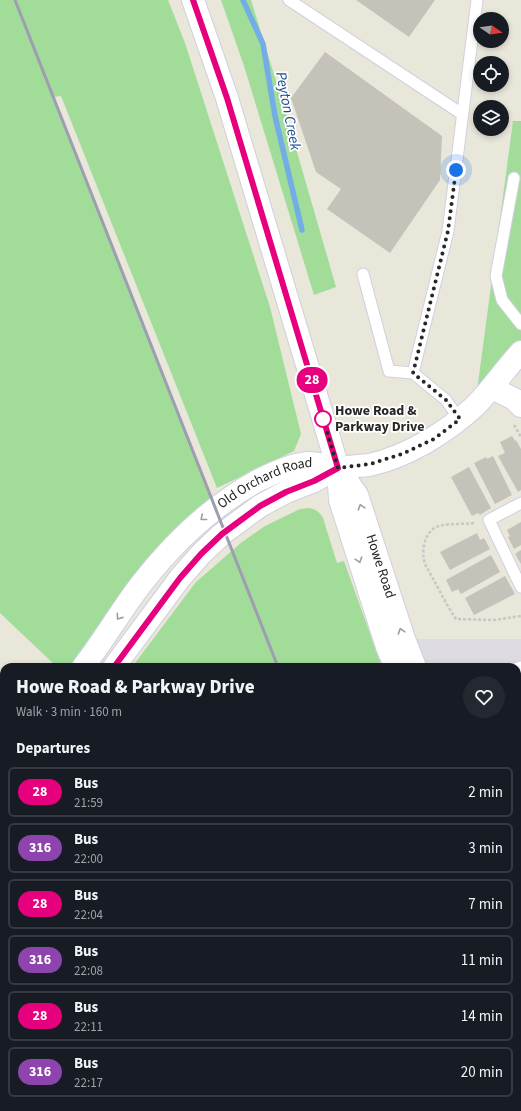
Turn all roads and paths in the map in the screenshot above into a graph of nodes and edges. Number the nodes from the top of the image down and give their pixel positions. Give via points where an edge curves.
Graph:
1 (193, 0) edge
2 (289, 0) edge
3 (477, 0) edge
4 (462, 114) junction
5 (514, 178) dead end
6 (363, 274) dead end
7 (521, 324) edge
8 (521, 352) edge
9 (413, 373) junction
10 (492, 388) junction
11 (521, 406) edge
12 (460, 419) junction
13 (338, 468) junction
14 (521, 503) edge
15 (489, 520) junction
16 (521, 587) edge
17 (521, 616) edge
18 (86, 663) edge
19 (117, 663) edge
20 (394, 663) edge
21 (414, 663) edge

1 - 13 street, Howe Road via 229,105
2 - 4 lane
3 - 4 lane
4 - 9 lane via 448,231
5 - 7 lane via 496,276 502,300
6 - 9 lane via 389,371
8 - 10 street
9 - 12 lane via 446,400
10 - 11 street via 514,399
10 - 12 street
12 - 13 street via 434,439 402,454 370,464
13 -> 18 street, Old Orchard Road via 310,463 296,465 271,474 241,490 214,509 193,526 142,583
13 - 19 street, Old Orchard Road via 260,506 222,534 180,578
13 -> 20 street, Howe Road via 340,500
21 -> 13 street, Howe Road via 357,495
14 - 15 lane
15 - 16 lane
15 - 17 path via 468,524 444,524 433,529 426,539 424,561 456,619 495,620

